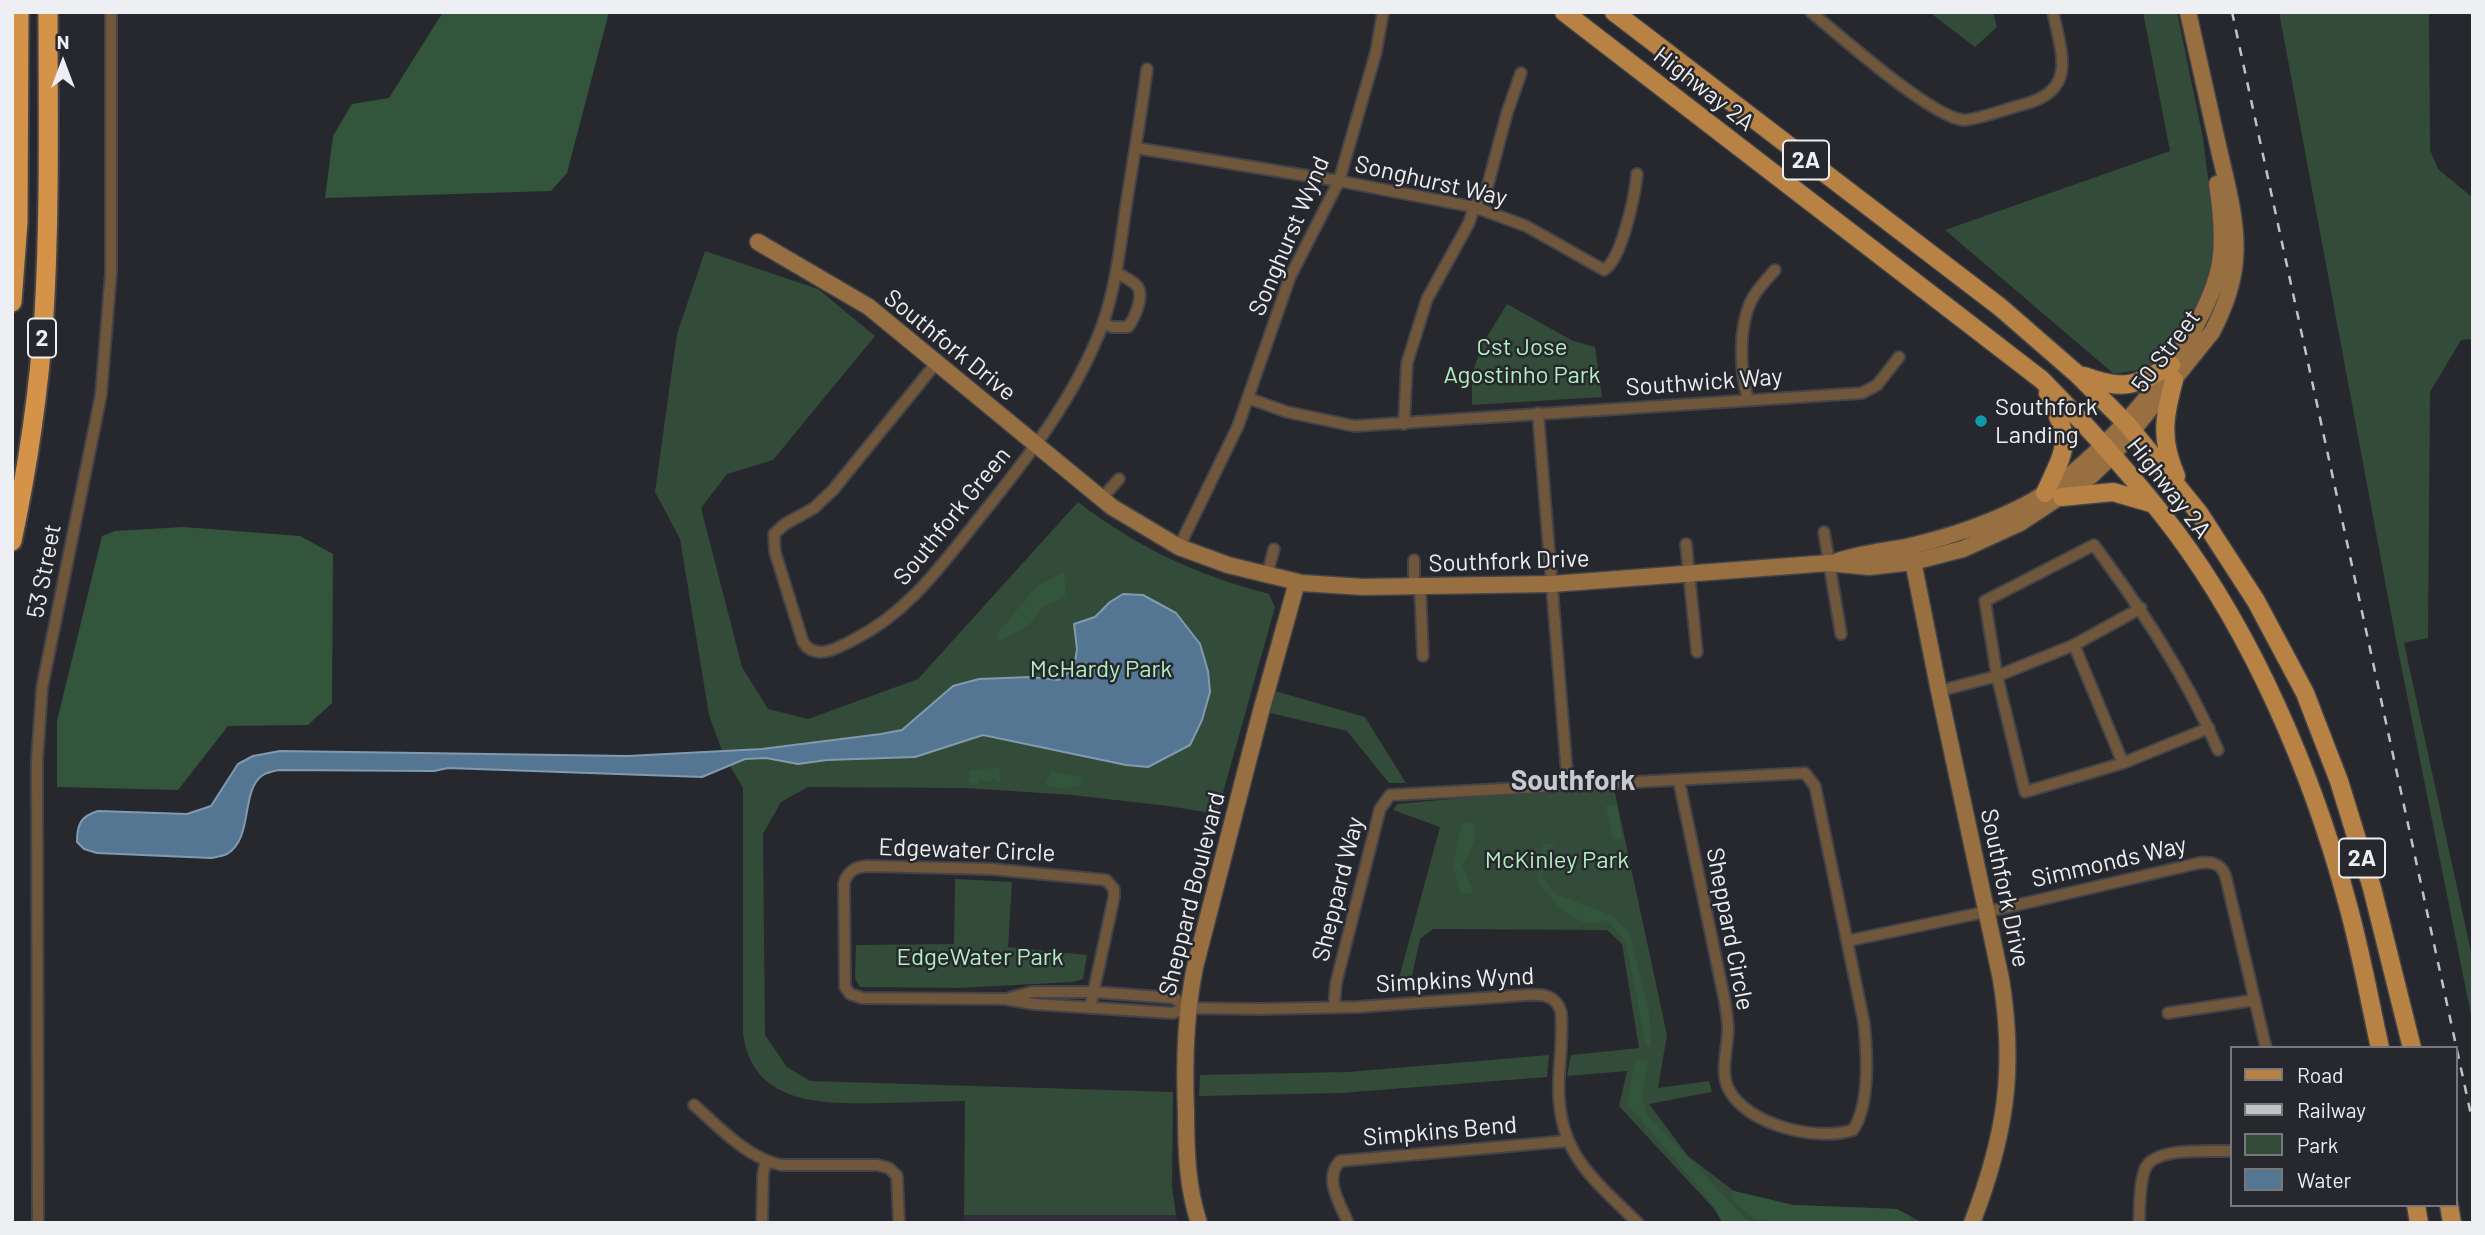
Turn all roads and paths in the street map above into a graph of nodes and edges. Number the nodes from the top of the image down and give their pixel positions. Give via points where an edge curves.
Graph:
1 (19, 12) edge
2 (48, 12) edge
3 (111, 12) edge
4 (1383, 12) edge
5 (1564, 12) edge
6 (1614, 12) edge
7 (1811, 12) edge
8 (2053, 12) edge
9 (2188, 12) edge
10 (1147, 69) dead end
11 (1521, 73) dead end
12 (1136, 148) junction
13 (1637, 174) dead end
14 (1339, 181) junction
15 (1474, 207) junction
16 (758, 242) dead end
17 (1775, 270) dead end
18 (1117, 273) junction
19 (12, 302) edge
20 (1103, 323) junction
21 (1899, 357) dead end
22 (937, 362) junction
23 (2172, 372) junction
24 (2077, 374) junction
25 (2042, 380) junction
26 (1248, 398) junction
27 (1748, 400) junction
28 (1538, 413) junction
29 (1404, 424) junction
30 (2129, 428) junction
31 (1037, 446) junction
32 (2109, 449) junction
33 (1119, 479) dead end
34 (2053, 495) junction
35 (2185, 495) junction
36 (1102, 498) junction
37 (2153, 503) junction
38 (1824, 532) dead end
39 (12, 541) edge
40 (1686, 544) dead end
41 (1179, 547) junction
42 (1274, 549) dead end
43 (1912, 554) junction
44 (1414, 560) dead end
45 (1829, 563) junction
46 (1267, 575) junction
47 (1689, 575) junction
48 (1297, 582) junction
49 (1552, 584) junction
50 (1417, 586) junction
51 (2141, 608) junction
52 (1841, 634) dead end
53 (2074, 645) junction
54 (1697, 652) dead end
55 (1423, 656) dead end
56 (1997, 676) junction
57 (1939, 691) junction
58 (2209, 728) junction
59 (2218, 750) dead end
60 (2123, 763) junction
61 (1679, 781) junction
62 (1568, 786) junction
63 (1987, 912) junction
64 (1847, 941) junction
65 (1094, 992) junction
66 (1005, 999) junction
67 (2255, 1000) junction
68 (1334, 1007) junction
69 (1090, 1008) junction
70 (1187, 1008) junction
71 (2168, 1013) dead end
72 (2266, 1046) edge
73 (2380, 1046) edge
74 (2412, 1046) edge
75 (694, 1105) dead end
76 (1567, 1141) junction
77 (2230, 1151) edge
78 (766, 1161) junction
79 (38, 1223) edge
80 (762, 1223) edge
81 (899, 1223) edge
82 (1199, 1223) edge
83 (1348, 1223) edge
84 (1638, 1223) edge
85 (1972, 1223) edge
86 (2139, 1223) edge

1 - 19 highway, 2 via 18,222
2 - 39 highway, 2 via 44,317 29,452
3 - 79 street, 53 Street via 111,272 101,395 42,688 37,761
4 - 14 street, Songhurst Wynd
5 - 25 main road, Highway 2A / 2A
6 - 24 main road, Highway 2A / 2A via 2000,307
7 - 8 street via 1892,78 1938,110 1964,120 2036,101 2053,89 2063,71
9 - 23 street, 50 Street via 2231,204 2235,260 2230,292 2213,332
10 - 12 street
11 - 15 street via 1487,188
12 - 14 street, Songhurst Way
12 - 18 street
13 - 15 street, Songhurst Way via 1625,228 1611,266 1604,270 1525,226
14 - 15 street, Songhurst Way
14 - 26 street, Songhurst Wynd via 1290,277
15 - 29 street via 1427,299 1407,363
16 - 22 street, Southfork Drive via 869,307
17 - 27 street via 1752,299 1745,322
18 - 20 street
18 - 20 street via 1138,287 1138,306 1128,327
20 - 31 street
21 - 27 street, Southwick Way via 1877,385 1862,393
22 - 31 street, Southfork Drive
22 - 31 street, Southfork Green via 833,490 774,534 775,552 807,648 816,652 835,648 871,631 903,607
23 - 24 main road via 2129,385 2106,384
23 - 30 street, 50 Street
23 - 35 main road via 2164,438
24 - 30 main road, Highway 2A / 2A
25 - 32 main road, Highway 2A / 2A
25 - 34 main road via 2065,435
26 - 29 street, Southwick Way via 1323,421 1354,426
26 - 41 street, Songhurst Wynd
27 - 28 street, Southwick Way
28 - 29 street, Southwick Way
28 - 49 street
30 - 32 street, 50 Street
30 - 35 main road, Highway 2A / 2A
31 - 36 street, Southfork Drive
32 - 34 street, Southfork Drive
32 - 37 main road, Highway 2A / 2A
33 - 36 street
34 - 37 main road via 2113,492
34 - 43 street, Southfork Drive
35 - 74 main road, Highway 2A / 2A via 2256,601 2305,693 2339,780 2372,888
36 - 41 street, Southfork Drive
37 - 73 main road, Highway 2A / 2A via 2230,617 2277,708 2346,898
38 - 45 street
40 - 47 street
41 - 46 street, Southfork Drive
42 - 46 street
43 - 45 street, Southfork Drive via 1869,567
43 - 57 street, Southfork Drive
44 - 50 street, Southfork Drive
45 - 47 street, Southfork Drive
45 - 52 street
46 - 48 street, Southfork Drive
47 - 49 street, Southfork Drive
47 - 54 street
48 - 50 street, Southfork Drive
48 - 70 street, Sheppard Boulevard
49 - 50 street, Southfork Drive
49 - 62 street
50 - 55 street
51 - 53 street
51 - 56 street via 2095,545 1986,601
51 - 58 street
53 - 56 street
53 - 60 street
56 - 57 street
56 - 60 street via 2025,792
57 - 63 street, Southfork Drive
58 - 59 street
58 - 60 street
61 - 62 street, Sheppard Circle
61 - 64 street, Sheppard Circle via 1805,773 1815,786
61 - 64 street, Sheppard Circle via 1725,1002 1728,1087 1741,1103 1788,1129 1846,1133 1853,1130 1861,1114 1866,1039
62 - 68 street, Sheppard Way via 1401,793 1386,798 1346,943
63 - 64 street
63 - 67 street, Simmonds Way via 2214,863 2226,878
63 - 85 street, Southfork Drive via 2005,1002 2008,1081 1994,1161
65 - 66 street via 1032,992
65 - 66 street, Edgewater Circle via 1114,897 1106,880 991,869 867,866 850,872 844,883 846,991 862,998
65 - 69 street, Edgewater Circle
65 - 70 street via 1174,998
66 - 69 street
67 - 71 street
67 - 72 street, Simmonds Way
68 - 70 street, Simpkins Wynd
68 - 76 street, Simpkins Wynd via 1549,996 1561,1012 1559,1092
69 - 70 street via 1173,1013
70 - 82 street, Sheppard Boulevard via 1186,1148
75 - 78 street
76 - 83 street, Simpkins Bend via 1340,1161 1332,1183
76 - 84 street, Simpkins Wynd via 1585,1171
77 - 86 street via 2155,1157 2143,1175
78 - 80 street
78 - 81 street via 889,1168 897,1176

